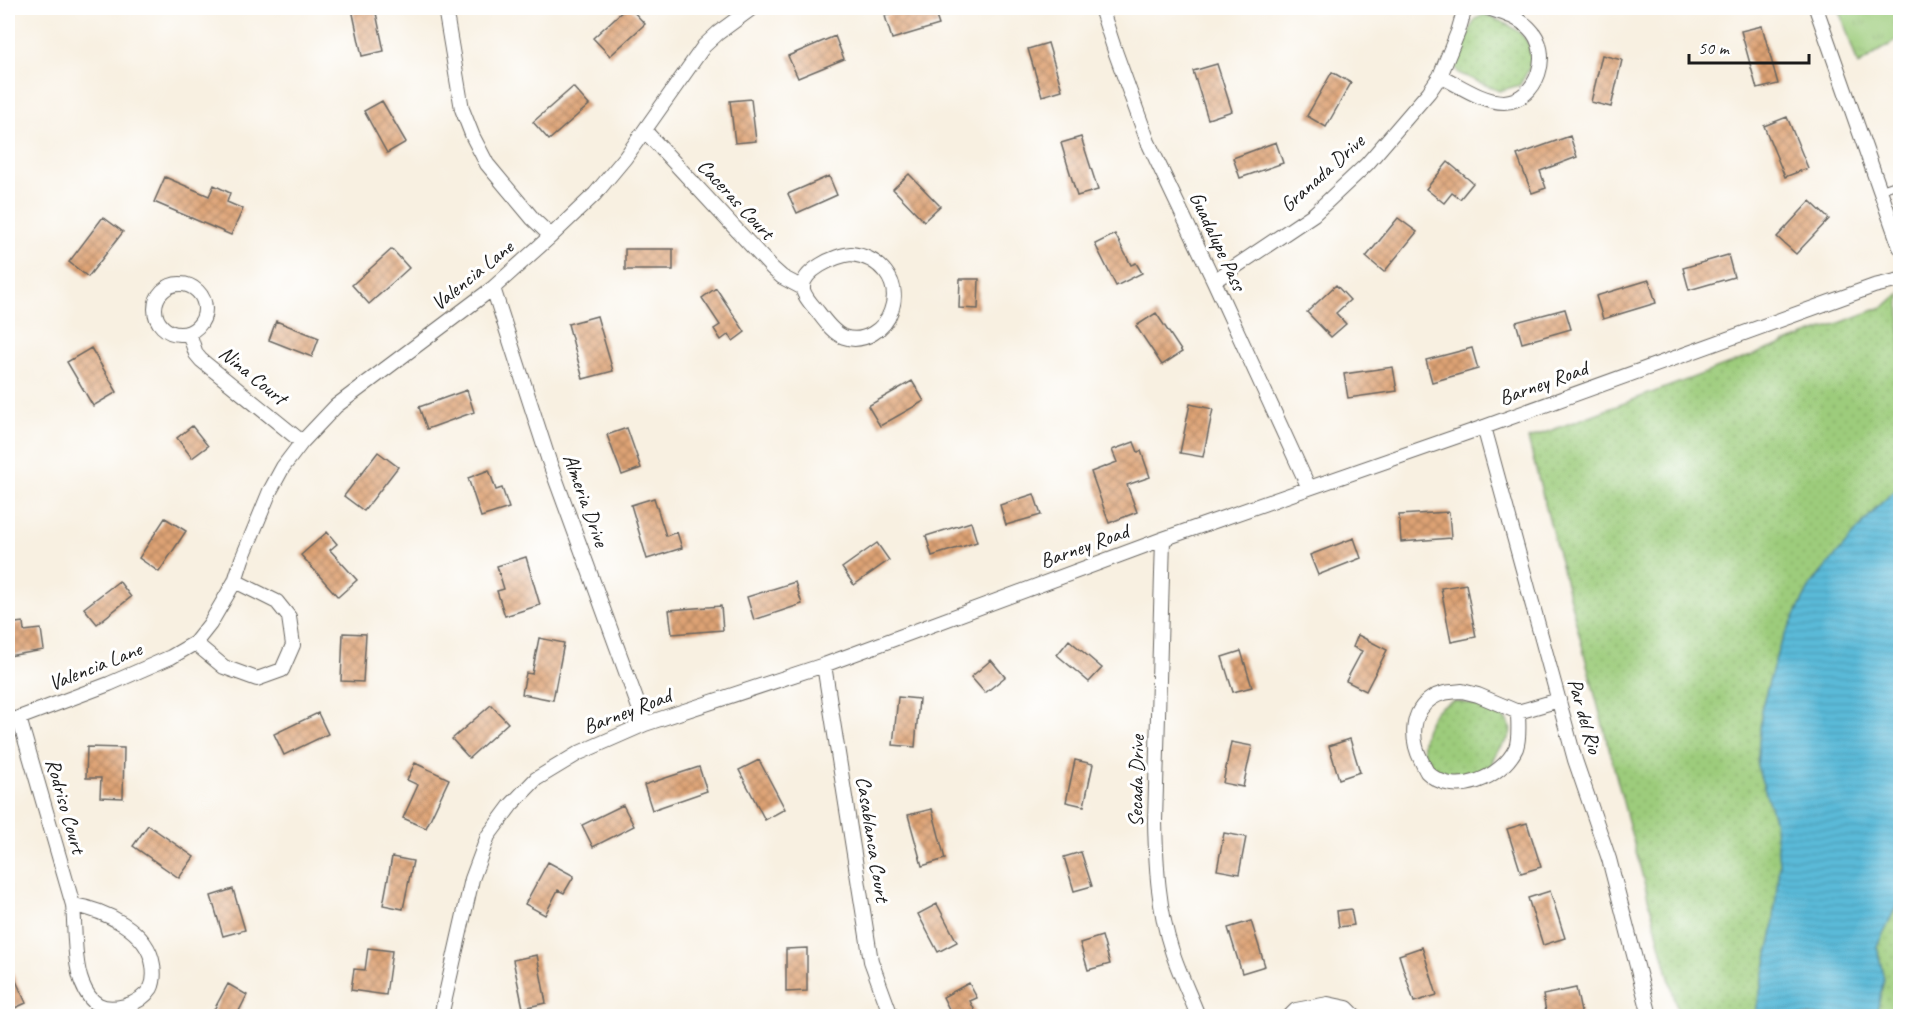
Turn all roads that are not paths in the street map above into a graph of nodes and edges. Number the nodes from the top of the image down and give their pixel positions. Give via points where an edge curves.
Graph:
1 (445, 8) edge
2 (752, 8) edge
3 (1101, 8) edge
4 (1464, 8) edge
5 (1488, 8) edge
6 (1816, 8) edge
7 (1440, 76) junction
8 (1900, 128) edge
9 (645, 131) junction
10 (1900, 135) edge
11 (1900, 183) edge
12 (1880, 190) junction
13 (551, 236) junction
14 (1900, 247) edge
15 (1900, 280) edge
16 (1214, 281) junction
17 (493, 288) junction
18 (803, 288) junction
19 (189, 333) dead end
20 (1484, 427) junction
21 (302, 442) junction
22 (1309, 488) junction
23 (1163, 539) junction
24 (235, 581) junction
25 (195, 643) junction
26 (824, 665) junction
27 (1559, 700) junction
28 (1518, 712) junction
29 (13, 720) edge
30 (645, 724) junction
31 (73, 905) junction
32 (441, 1017) edge
33 (891, 1017) edge
34 (1198, 1017) edge
35 (1290, 1017) edge
36 (1355, 1017) edge
37 (1650, 1017) edge

1 - 13 street via 462,109 473,137 487,165
2 - 9 street, Valencia Lane via 704,46
3 - 16 street, Guadalupe Pass via 1148,142
4 - 7 street, Granada Drive
5 - 7 street via 1510,15 1530,28 1542,58 1537,78 1523,95 1505,102 1486,99
6 - 12 street
7 - 16 street, Granada Drive via 1367,164 1314,214
8 - 10 lane
9 - 13 street, Valencia Lane via 595,194
9 - 18 street, Caceras Court via 772,268
11 - 12 lane
12 - 14 street
13 - 17 street, Valencia Lane
15 - 20 street, Barney Road via 1874,286
16 - 22 street, Guadalupe Pass
17 - 21 street, Valencia Lane via 336,406
17 - 30 street, Almeria Drive via 549,461
18 - 18 street, Caceras Court via 828,325 845,337 861,339 878,330 893,306 893,286 884,269 860,255 832,258 807,277
19 - 21 street, Nina Court via 201,360
20 - 22 street, Barney Road
20 - 27 street, Par del Rio
21 - 24 street, Valencia Lane via 270,491
22 - 23 street, Barney Road
23 - 26 street, Barney Road
23 - 34 street, Secada Drive via 1156,864 1160,904 1172,951
24 - 25 street, Valencia Lane
24 - 25 street via 277,602 289,617 292,645 282,670 257,680 224,667
25 - 29 street, Valencia Lane via 171,657
26 - 30 street, Barney Road
26 - 33 street, Casablanca Court via 871,961
27 - 28 street
27 - 37 street, Par del Rio via 1609,859
28 - 28 street via 1462,691 1433,697 1414,725 1413,737 1426,771 1440,781 1457,784 1477,782 1497,772 1516,747
29 - 31 street, Rodriso Court
30 - 32 street, Barney Road via 579,753 536,779 511,804 488,836 472,879
31 - 31 street, Rodriso Court via 78,969 91,999 110,1009 141,999 152,986 154,970 147,946 136,933 105,914
35 - 36 street via 1296,1010 1328,1004 1347,1008

